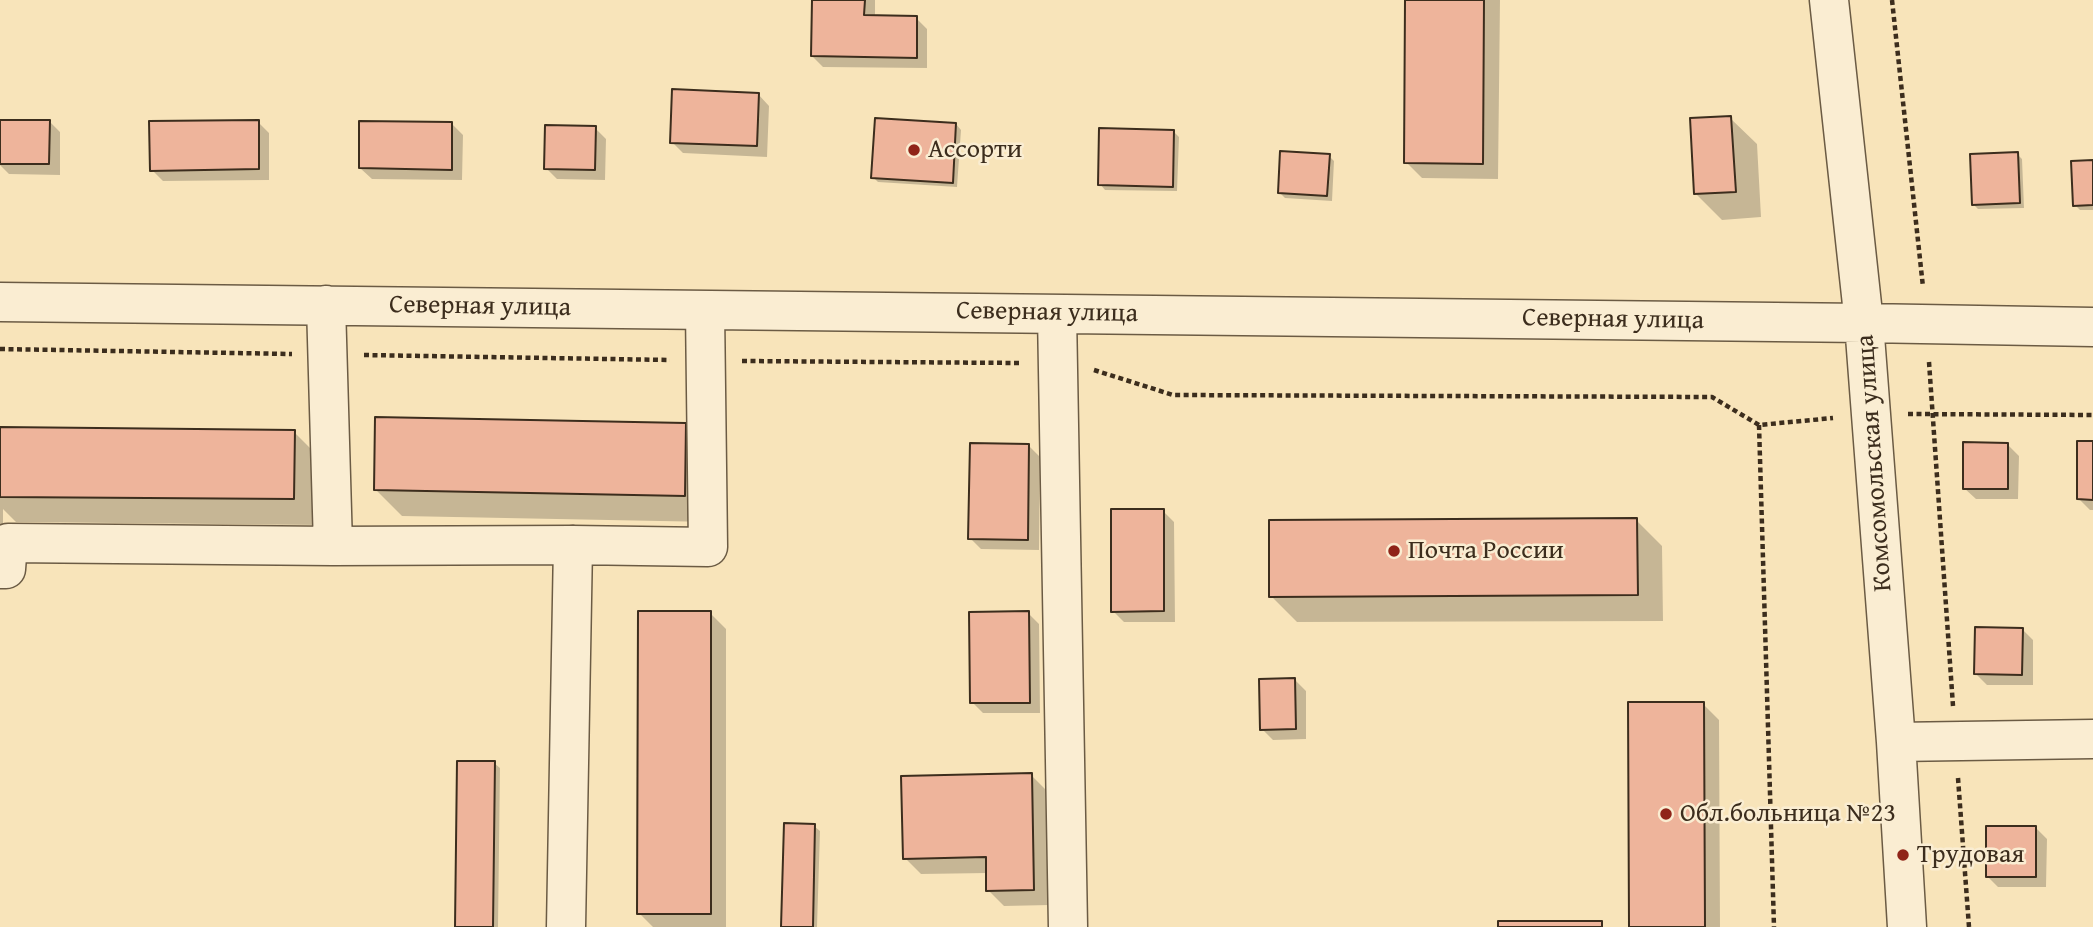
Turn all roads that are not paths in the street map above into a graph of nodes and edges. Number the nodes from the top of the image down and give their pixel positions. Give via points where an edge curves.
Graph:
1 (1829, 0) edge
2 (0, 302) edge
3 (326, 305) junction
4 (705, 310) junction
5 (1057, 314) junction
6 (1864, 323) junction
7 (2093, 327) edge
8 (573, 544) junction
9 (333, 545) junction
10 (0, 569) edge
11 (2093, 739) edge
12 (1896, 742) junction
13 (566, 927) edge
14 (1068, 927) edge
15 (1907, 927) edge

1 - 6 street, Комсомольская улица
2 - 3 street, Северная улица
3 - 4 street, Северная улица
3 - 9 street
4 - 5 street, Северная улица
4 - 8 street via 708,547
5 - 6 street, Северная улица
5 - 14 street
6 - 7 street, Северная улица
6 - 12 street, Комсомольская улица
8 - 9 street
8 - 13 street
9 - 10 street via 8,543 6,569
11 - 12 street
12 - 15 street, Комсомольская улица

